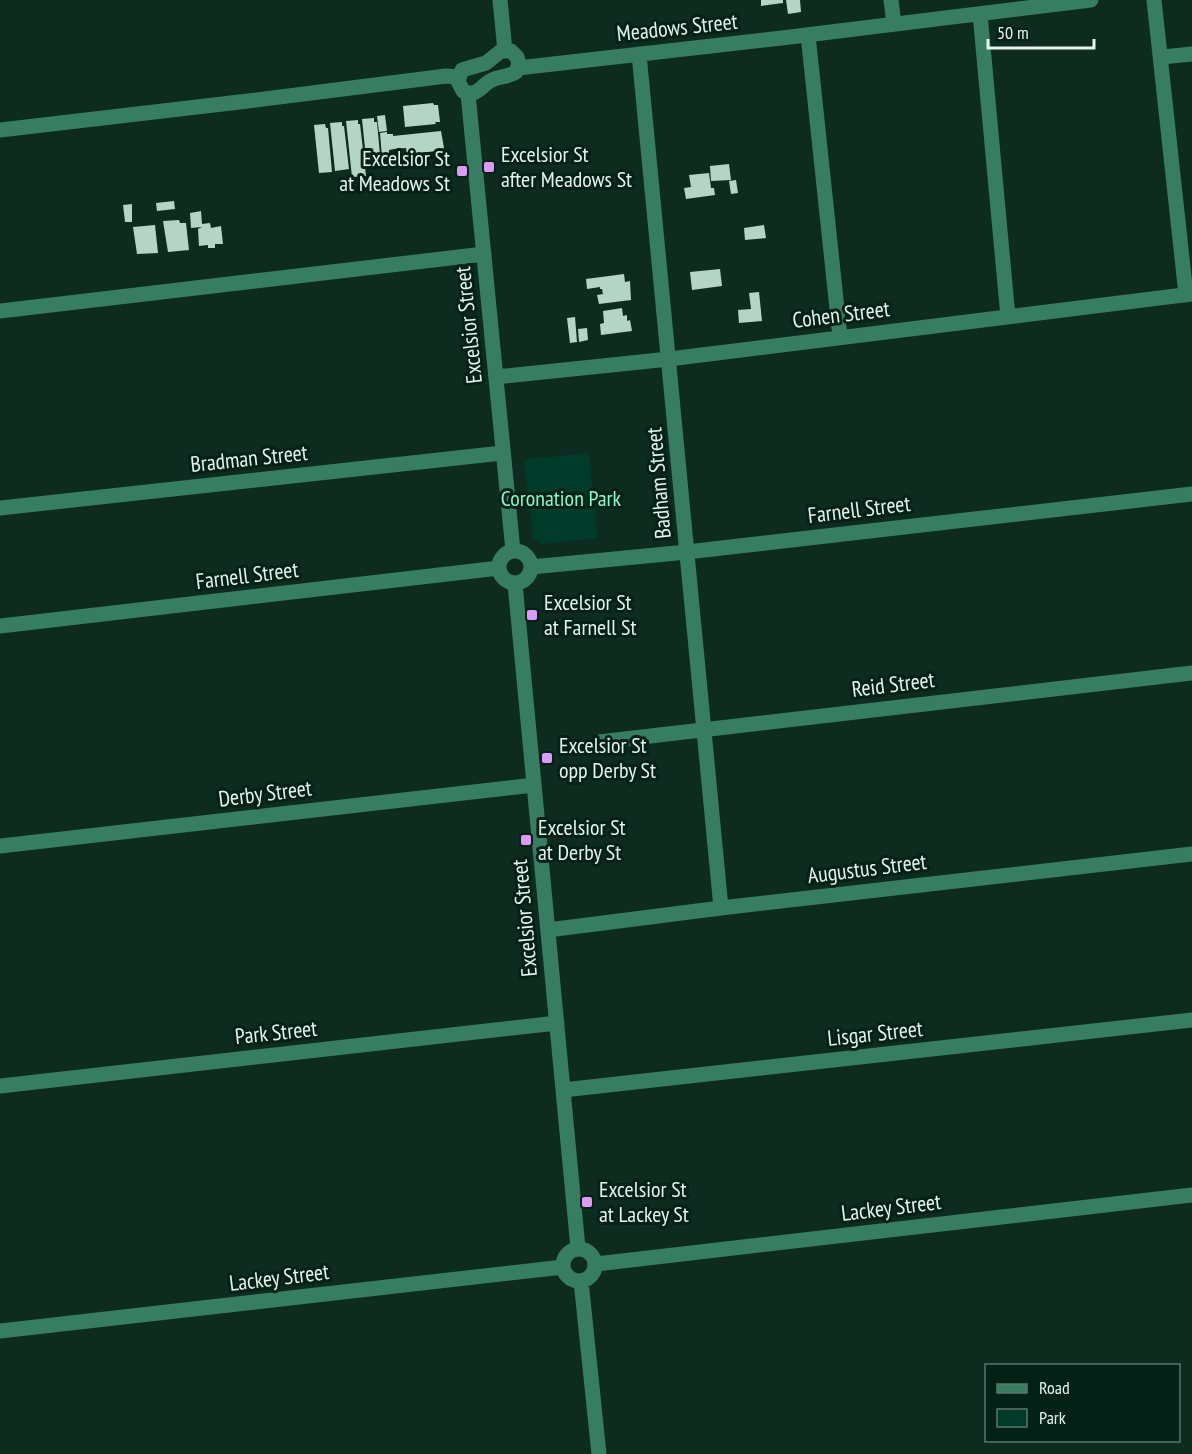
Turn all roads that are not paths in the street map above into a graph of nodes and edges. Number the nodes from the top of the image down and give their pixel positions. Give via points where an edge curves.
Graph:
1 (500, 0) edge
2 (891, 0) edge
3 (1091, 0) edge
4 (1154, 0) edge
5 (980, 14) junction
6 (894, 24) junction
7 (807, 35) junction
8 (505, 51) junction
9 (639, 54) junction
10 (1192, 54) edge
11 (1162, 57) junction
12 (518, 68) junction
13 (458, 77) junction
14 (468, 94) junction
15 (0, 130) edge
16 (484, 254) junction
17 (1189, 295) edge
18 (0, 311) edge
19 (1008, 317) junction
20 (840, 337) junction
21 (669, 359) junction
22 (496, 376) junction
23 (502, 453) junction
24 (1192, 494) edge
25 (0, 508) edge
26 (513, 551) junction
27 (687, 552) junction
28 (531, 567) junction
29 (498, 568) junction
30 (515, 584) junction
31 (0, 626) edge
32 (1192, 672) edge
33 (704, 729) junction
34 (599, 742) dead end
35 (534, 785) junction
36 (0, 846) edge
37 (1192, 854) edge
38 (721, 908) junction
39 (548, 930) junction
40 (1192, 1020) edge
41 (557, 1023) junction
42 (0, 1086) edge
43 (563, 1090) junction
44 (1192, 1196) edge
45 (578, 1248) junction
46 (596, 1264) junction
47 (563, 1267) junction
48 (581, 1281) junction
49 (0, 1331) edge
50 (599, 1454) edge

1 - 8 street
2 - 6 street
3 - 5 street, Meadows Street
4 - 11 street
5 - 6 street, Meadows Street
5 - 19 street
6 - 7 street, Meadows Street
7 - 9 street, Meadows Street
7 - 20 street
8 - 12 street via 517,57
8 - 13 street via 486,63 465,68
9 - 12 street, Meadows Street
9 - 21 street, Badham Street
10 - 11 street
11 - 17 street
12 - 14 street, Meadows Street via 513,74 494,79
13 - 14 street via 460,88
13 - 15 street via 446,75
14 - 16 street, Excelsior Street
16 - 18 street
16 - 22 street, Excelsior Street
17 - 19 street, Cohen Street
19 - 20 street, Cohen Street
20 - 21 street, Cohen Street
21 - 22 street, Cohen Street
21 - 27 street, Badham Street
22 - 23 street, Excelsior Street
23 - 25 street, Bradman Street
23 - 26 street, Excelsior Street
24 - 27 street, Farnell Street
26 - 28 street via 527,557
26 - 29 street via 501,559
27 - 28 street, Farnell Street
27 - 33 street, Badham Street
28 - 30 street via 529,577
29 - 30 street via 502,578
29 - 31 street, Farnell Street
30 - 35 street, Excelsior Street
32 - 33 street, Reid Street
33 - 34 street, Reid Street
33 - 38 street, Badham Street
35 - 36 street, Derby Street
35 - 39 street, Excelsior Street
37 - 38 street, Augustus Street
38 - 39 street, Augustus Street
39 - 41 street, Excelsior Street
40 - 43 street, Lisgar Street
41 - 42 street, Park Street
41 - 43 street, Excelsior Street
43 - 45 street, Excelsior Street
44 - 46 street, Lackey Street
45 - 46 street via 592,1254
45 - 47 street via 565,1257
46 - 48 street via 594,1273
47 - 48 street via 567,1276
47 - 49 street, Lackey Street
48 - 50 street

